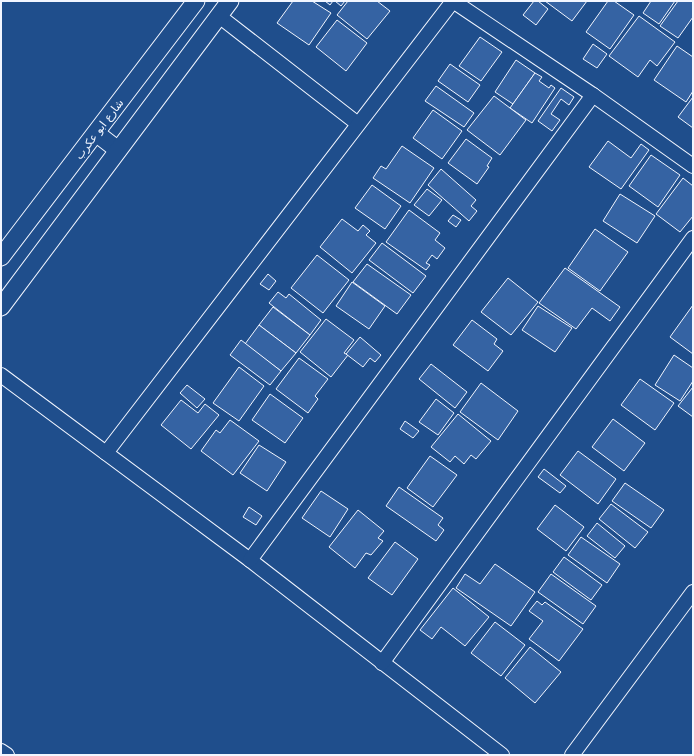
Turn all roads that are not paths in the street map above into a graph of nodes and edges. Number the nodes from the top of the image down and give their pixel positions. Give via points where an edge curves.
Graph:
1 (196, 1) edge
2 (230, 1) edge
3 (219, 16) junction
4 (593, 95) junction
5 (358, 124) junction
6 (96, 133) junction
7 (118, 150) junction
8 (693, 166) edge
9 (693, 238) edge
10 (1, 257) edge
11 (1, 307) edge
12 (1, 375) edge
13 (106, 453) junction
14 (250, 560) junction
15 (693, 592) edge
16 (382, 663) junction
17 (1, 751) edge
18 (6, 755) edge
19 (502, 755) edge
20 (572, 755) edge

1 - 6 street, شارع ابو عكرب
2 - 3 street
3 - 5 street
3 - 7 street
4 - 5 street via 453,1
4 - 8 street
4 - 14 street
5 - 13 street
6 - 7 street
6 - 10 street, شارع ابو عكرب
7 - 11 street
9 - 16 street
12 - 13 street
13 - 14 street
14 - 16 street
15 - 20 street
16 - 19 street
17 - 18 street

